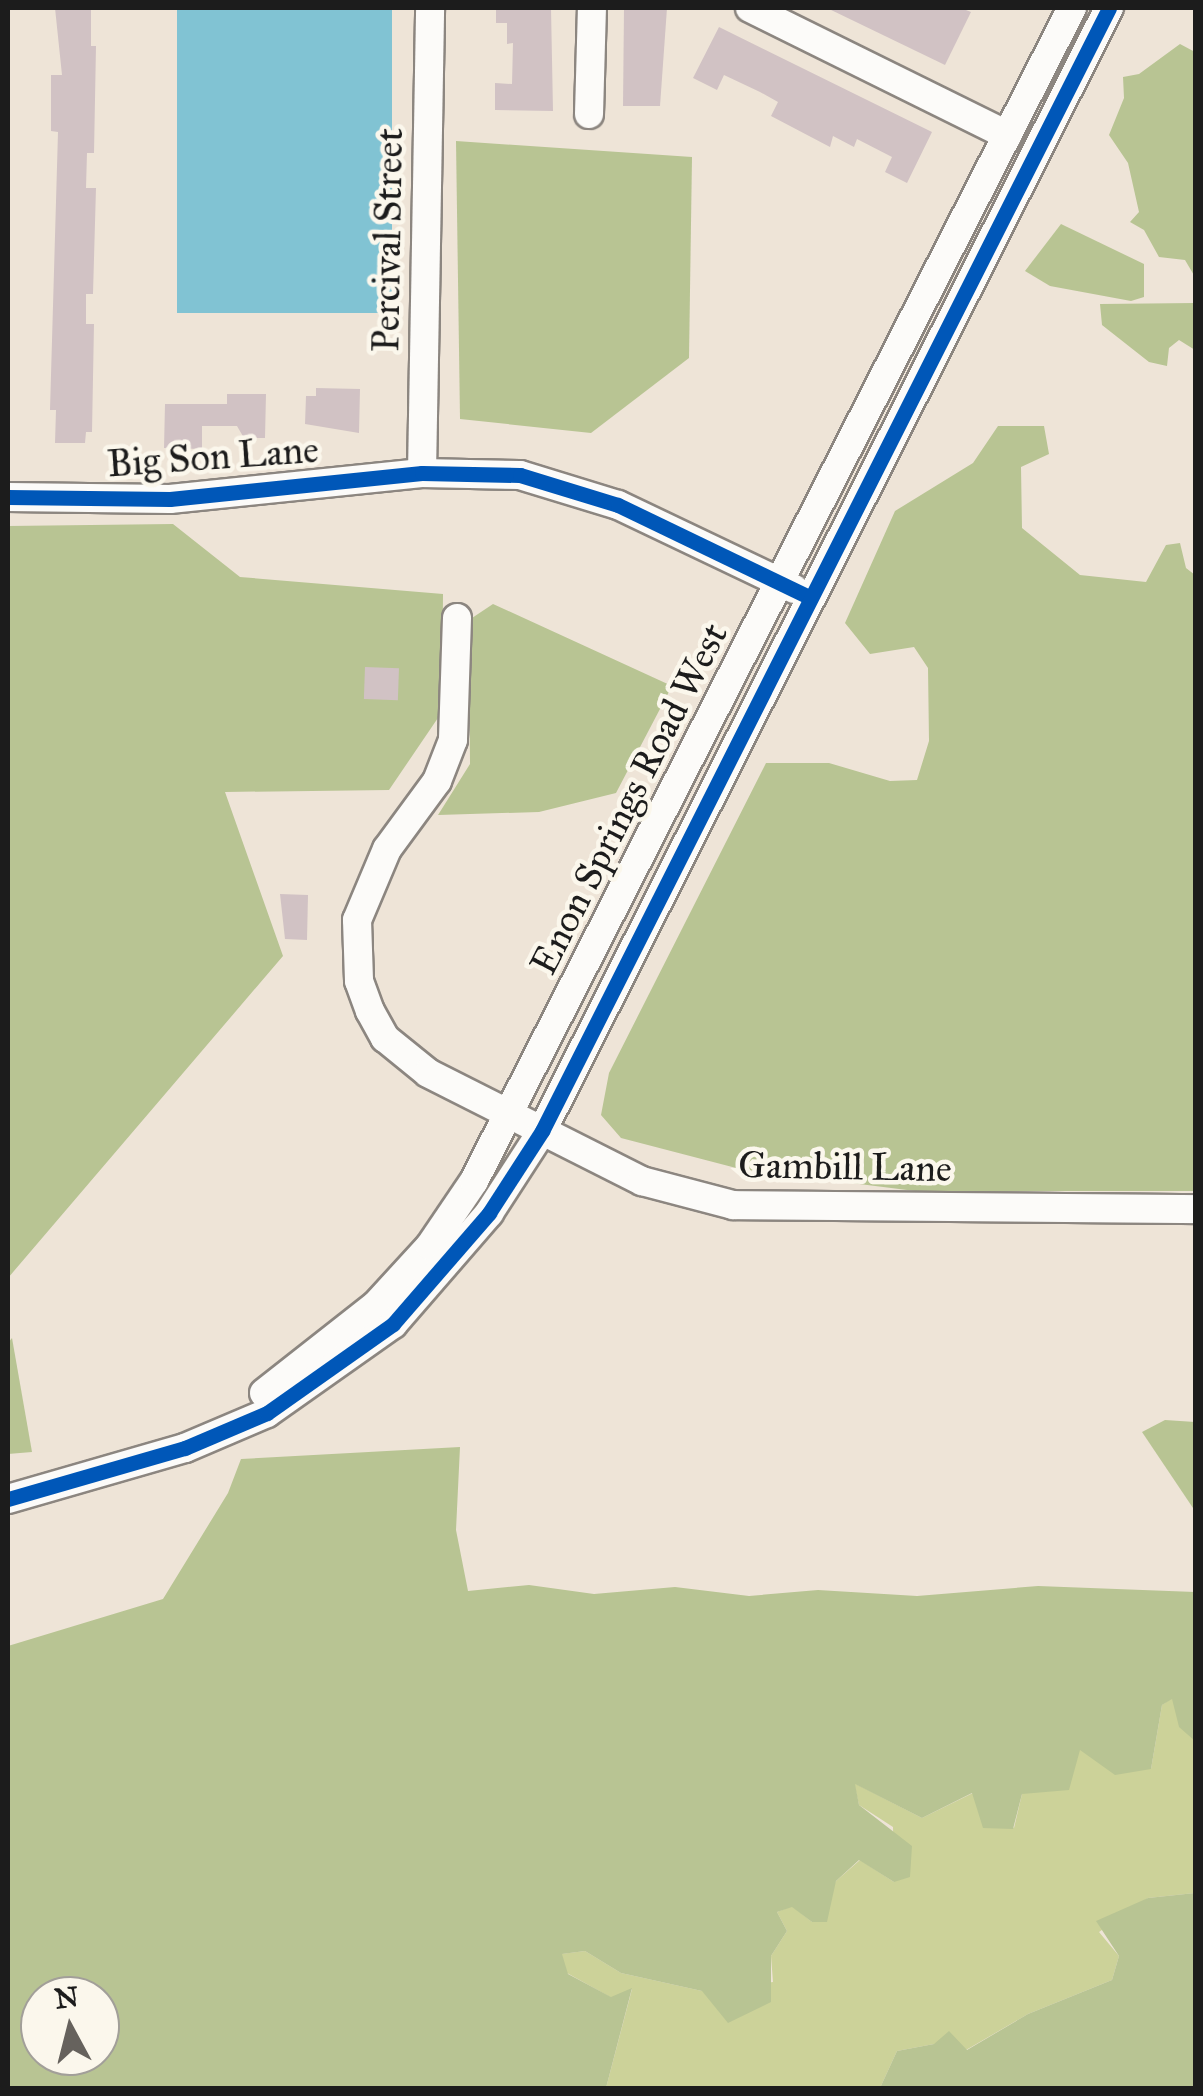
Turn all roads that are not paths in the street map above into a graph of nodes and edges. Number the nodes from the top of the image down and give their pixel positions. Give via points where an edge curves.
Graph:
1 (430, 8) edge
2 (592, 8) edge
3 (750, 8) edge
4 (1072, 8) edge
5 (1109, 8) edge
6 (589, 114) dead end
7 (1007, 135) junction
8 (422, 473) junction
9 (8, 497) edge
10 (780, 582) junction
11 (809, 596) junction
12 (457, 618) dead end
13 (511, 1114) junction
14 (542, 1131) junction
15 (1196, 1209) edge
16 (88, 1473) junction
17 (8, 1499) edge

1 - 8 street, Percival Street
2 - 6 street
3 - 7 street
4 - 7 street, Enon Springs Road West
5 - 11 street
7 - 10 street, Enon Springs Road West
8 - 9 street, Big Son Lane via 170,499
8 - 10 street, Big Son Lane via 520,475 566,484
10 - 11 street, Big Son Lane
10 - 13 street, Enon Springs Road West
11 - 14 street
12 - 13 street, Gambill Lane via 453,740 437,781 413,807 367,889 358,920 359,981 386,1038 428,1073
13 - 14 street, Gambill Lane
13 - 16 street, Enon Springs Road West via 436,1237 353,1328 240,1408
14 - 15 street, Gambill Lane via 642,1181 733,1205
14 - 16 street via 453,1260 393,1324 338,1367 232,1430
16 - 17 street

